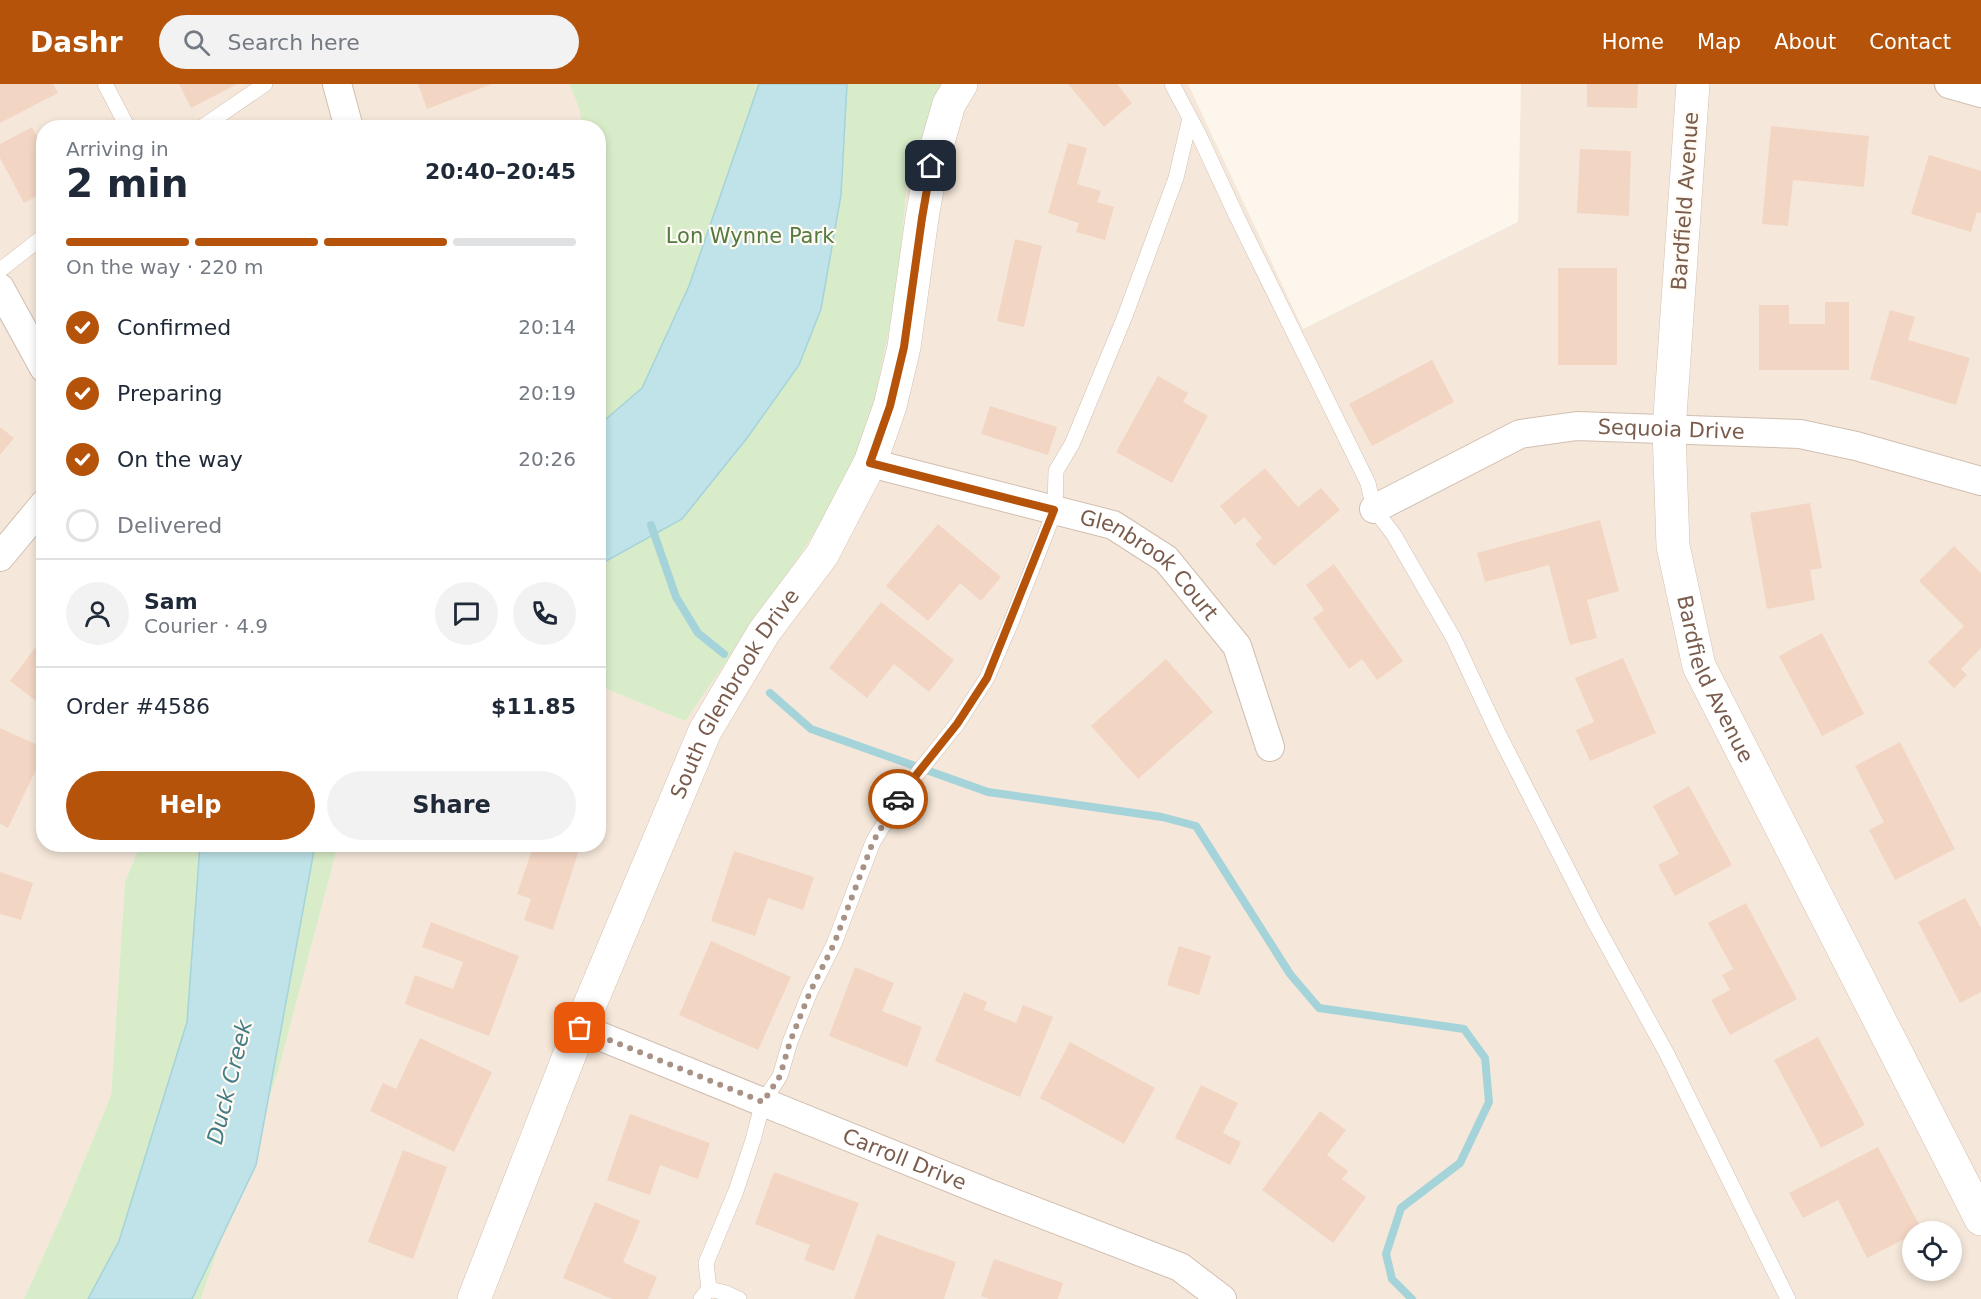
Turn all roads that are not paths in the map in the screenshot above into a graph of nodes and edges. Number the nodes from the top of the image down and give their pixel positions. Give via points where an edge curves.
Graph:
1 (105, 84) edge
2 (265, 84) edge
3 (337, 84) edge
4 (961, 84) edge
5 (1172, 84) edge
6 (1693, 84) edge
7 (1949, 84) edge
8 (1981, 93) edge
9 (1190, 118) junction
10 (124, 120) edge
11 (213, 120) edge
12 (347, 120) edge
13 (36, 242) edge
14 (0, 270) edge
15 (0, 288) edge
16 (36, 353) edge
17 (1669, 430) junction
18 (870, 463) junction
19 (1981, 481) edge
20 (1374, 509) junction
21 (1054, 510) junction
22 (36, 514) edge
23 (0, 557) edge
24 (1269, 747) dead end
25 (580, 1028) junction
26 (763, 1102) junction
27 (1981, 1219) edge
28 (705, 1294) edge
29 (474, 1299) edge
30 (739, 1299) edge
31 (1222, 1299) edge
32 (1788, 1299) edge

1 - 10 lane
2 - 11 lane
3 - 12 street
4 - 18 street, South Glenbrook Drive via 950,104 931,166 904,347 890,406
5 - 9 lane
6 - 17 street, Bardfield Avenue
7 - 8 street
9 - 20 lane via 1368,483
9 - 21 lane via 1176,178 1125,316 1072,444 1056,471
13 - 14 lane
15 - 16 street
17 - 19 street, Sequoia Drive via 1800,434
17 - 20 street, Sequoia Drive via 1577,426 1520,434
17 - 27 street, Bardfield Avenue via 1673,546 1699,666
18 - 21 street, Glenbrook Court
18 - 25 street, South Glenbrook Drive via 822,555 764,632 705,731
20 - 32 lane via 1394,535 1454,639 1498,733 1667,1054
21 - 24 street, Glenbrook Court via 1113,525 1166,559 1237,646
21 - 26 lane via 987,678 957,724 910,782 873,842 834,944 790,1042 780,1076
22 - 23 street
25 - 26 street, Carroll Drive
25 - 29 street, South Glenbrook Drive
26 - 28 lane via 736,1191 706,1263
26 - 31 street, Carroll Drive via 1180,1267
28 - 30 lane via 726,1293

